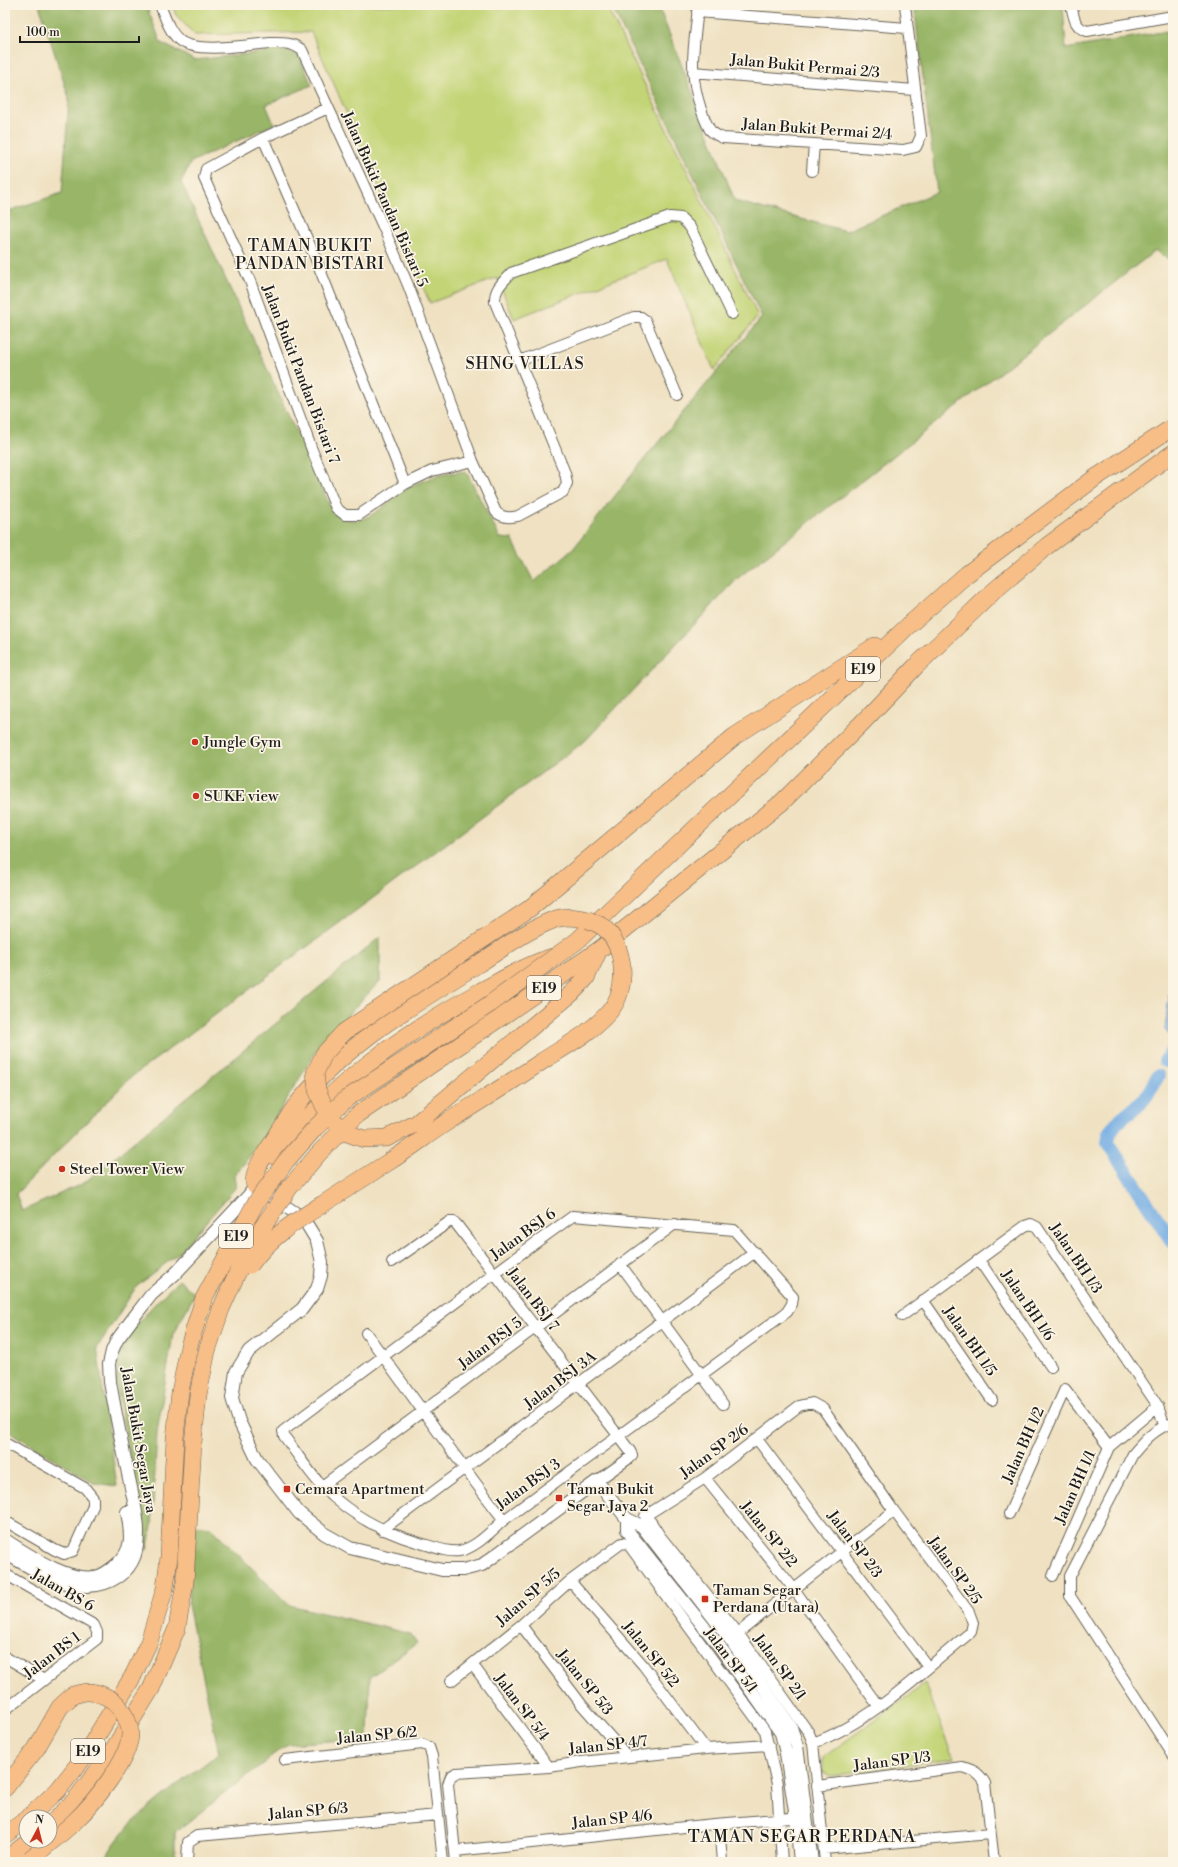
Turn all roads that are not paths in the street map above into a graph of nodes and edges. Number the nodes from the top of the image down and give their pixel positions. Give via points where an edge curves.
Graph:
1 (160, 5) edge
2 (905, 5) edge
3 (1070, 5) edge
4 (698, 9) edge
5 (1173, 16) edge
6 (907, 28) junction
7 (693, 72) junction
8 (914, 90) junction
9 (328, 108) junction
10 (263, 138) junction
11 (814, 144) junction
12 (812, 171) dead end
13 (732, 314) dead end
14 (519, 361) junction
15 (677, 395) dead end
16 (1173, 427) edge
17 (1173, 453) edge
18 (473, 461) junction
19 (405, 484) junction
20 (909, 625) junction
21 (599, 950) junction
22 (561, 954) junction
23 (258, 1172) junction
24 (675, 1224) junction
25 (755, 1252) junction
26 (979, 1260) junction
27 (392, 1262) dead end
28 (620, 1264) junction
29 (495, 1273) junction
30 (923, 1300) junction
31 (792, 1304) joint
32 (221, 1309) junction
33 (902, 1316) dead end
34 (662, 1322) junction
35 (536, 1327) junction
36 (366, 1333) dead end
37 (384, 1357) junction
38 (1051, 1367) dead end
39 (702, 1375) junction
40 (579, 1384) junction
41 (992, 1400) dead end
42 (723, 1404) dead end
43 (799, 1406) joint
44 (1158, 1406) junction
45 (424, 1410) junction
46 (1169, 1424) edge
47 (283, 1431) joint
48 (618, 1436) junction
49 (757, 1439) junction
50 (5, 1442) edge
51 (1109, 1447) junction
52 (465, 1470) junction
53 (705, 1478) junction
54 (597, 1481) junction
55 (322, 1486) junction
56 (894, 1511) junction
57 (1009, 1514) dead end
58 (645, 1516) joint
59 (626, 1519) junction
60 (504, 1520) junction
61 (5, 1521) edge
62 (382, 1530) junction
63 (5, 1540) edge
64 (628, 1544) joint
65 (842, 1551) junction
66 (5, 1553) edge
67 (5, 1574) edge
68 (1053, 1576) dead end
69 (570, 1581) junction
70 (794, 1589) junction
71 (521, 1625) junction
72 (734, 1636) junction
73 (97, 1639) joint
74 (720, 1647) junction
75 (5, 1657) edge
76 (472, 1664) junction
77 (928, 1667) junction
78 (44, 1680) junction
79 (452, 1681) dead end
80 (879, 1706) junction
81 (5, 1710) edge
82 (813, 1743) junction
83 (769, 1745) junction
84 (706, 1749) junction
85 (1173, 1756) edge
86 (628, 1758) junction
87 (285, 1760) dead end
88 (549, 1767) junction
89 (816, 1786) junction
90 (5, 1788) edge
91 (38, 1809) edge
92 (438, 1815) junction
93 (58, 1817) edge
94 (802, 1817) junction
95 (776, 1819) junction
96 (718, 1824) junction
97 (18, 1826) edge
98 (990, 1834) junction
99 (5, 1835) edge
100 (19, 1849) edge
101 (824, 1849) junction
102 (455, 1851) junction
103 (5, 1860) edge
104 (28, 1860) edge
105 (186, 1862) edge
106 (443, 1862) edge
107 (456, 1862) edge
108 (722, 1862) edge
109 (782, 1862) edge
110 (800, 1862) edge
111 (812, 1862) edge
112 (825, 1862) edge
113 (994, 1862) edge

1 - 9 street, Jalan Bukit Pandan Bistari 5 via 172,31 179,40 191,47 279,43 298,47 304,54
2 - 6 street
3 - 5 street via 1075,24 1079,29 1087,31
4 - 6 street
4 - 7 street
6 - 8 street
7 - 8 street, Jalan Bukit Permai 2/3
7 - 11 street, Jalan Bukit Permai 2/4 via 700,104 711,130 716,135 723,138
8 - 11 street, Jalan Bukit Permai 2/4 via 921,136 916,147 903,150
9 - 10 street, Jalan Bukit Pandan Bistari 7
9 - 18 street, Jalan Bukit Pandan Bistari 5 via 408,285
10 - 19 street via 316,256
10 - 19 street, Jalan Bukit Pandan Bistari 7 via 206,169 204,178 250,281 336,508 345,515 359,515
11 - 12 street
13 - 14 street via 690,227 681,218 670,217 511,273 498,287 495,302
14 - 15 street via 634,317 641,317 645,320
14 - 18 street, Jalan Bukit Pandan Bistari 5 via 565,473 566,486 563,492 518,516 500,515 496,512
16 - 20 highway, E19 via 1096,478 967,574
17 - 21 highway, E19 via 1047,546 995,590 781,802
18 - 19 street, Jalan Bukit Pandan Bistari 7 via 432,471
20 - 21 highway, bridge via 735,736 529,909 344,1032 324,1054 315,1074 317,1090 333,1120 344,1132 364,1139 387,1138 417,1123 572,993 586,978
20 - 22 highway, E19, bridge
21 - 32 highway, E19, bridge via 357,1115 289,1188 248,1249
22 - 23 highway, bridge via 533,963 401,1038 335,1090 280,1148 267,1166
22 - 91 highway, E19, bridge via 346,1099 315,1128 286,1161 255,1204 204,1298 189,1346 175,1438 165,1588 149,1642 133,1676 84,1757 58,1790
23 - 32 highway, bridge via 295,1107 330,1070 370,1035 431,994 554,919 572,917 589,920 610,935 620,954 623,970 619,996 610,1012 594,1026 512,1082 284,1228 261,1250
23 - 54 street via 303,1218 317,1241 322,1262 317,1289 302,1309 249,1351 236,1372 232,1398 239,1421 257,1459 299,1513 326,1534 350,1548 442,1570 463,1570 482,1565
23 - 63 street, Jalan Bukit Segar Jaya via 245,1191 181,1258 144,1291 116,1330 103,1356 103,1384 130,1531 130,1545 124,1558 110,1570 95,1577 77,1577
23 - 66 street, Jalan Bukit Segar Jaya via 249,1196 175,1274 151,1295 117,1340 112,1351 109,1364 110,1382 138,1530 134,1562 111,1582 96,1586 77,1586 58,1581
24 - 25 street, Jalan BSJ 6 via 734,1230
24 - 28 street, Jalan BSJ 5
24 - 29 street, Jalan BSJ 6 via 573,1216
25 - 31 street, Jalan BSJ 6 via 793,1297
25 - 34 street, Jalan BSJ 3A
26 - 30 street, Jalan BH 1/3
26 - 38 street, Jalan BH 1/6
26 - 44 street, Jalan BH 1/3 via 1024,1226 1031,1224 1038,1228
27 - 29 street, Jalan BSJ 7 via 449,1222 454,1222
28 - 34 street
28 - 35 street, Jalan BSJ 5
29 - 35 street, Jalan BSJ 7
29 - 37 street, Jalan BSJ 6
30 - 33 street, Jalan BH 1/3
30 - 41 street, Jalan BH 1/5
31 - 39 street, Jalan BSJ 3 via 787,1312
32 - 93 highway, E19, bridge via 207,1352 198,1394 185,1582 176,1628 151,1689 110,1755 75,1800
34 - 39 street
34 - 40 street, Jalan BSJ 3A
35 - 40 street, Jalan BSJ 7
35 - 45 street, Jalan BSJ 5
36 - 37 street
37 - 45 street
37 - 47 street, Jalan BSJ 6
39 - 42 street
39 - 48 street, Jalan BSJ 3
40 - 48 street, Jalan BSJ 7
40 - 52 street, Jalan BSJ 3A
43 - 49 street, Jalan SP 2/6
43 - 56 street, Jalan SP 2/5 via 812,1403 823,1409
44 - 46 street, Jalan BH 1/3
44 - 51 street, Jalan BH 1/1
45 - 52 street
45 - 55 street, Jalan BSJ 5
46 - 85 street via 1146,1438 1133,1454 1070,1576 1070,1596
47 - 55 street, Jalan BSJ 3 via 284,1436
48 - 54 street, Jalan BSJ 7 via 632,1455
48 - 60 street, Jalan BSJ 3
49 - 53 street, Jalan SP 2/6
49 - 65 street, Jalan SP 2/3
50 - 61 street via 85,1488 93,1498 93,1506 73,1551 64,1554
51 - 57 street, Jalan BH 1/2 via 1065,1389
51 - 68 street, Jalan BH 1/1
52 - 60 street
52 - 62 street, Jalan BSJ 3A
53 - 58 street, Jalan SP 2/6
53 - 70 street, Jalan SP 2/2
54 - 59 street
55 - 62 street, Jalan BSJ 3 via 359,1517
56 - 65 street
56 - 77 street, Jalan SP 2/5 via 969,1612 973,1623 971,1632
58 - 72 street, Jalan SP 2/1
59 - 72 street via 642,1526
59 - 74 street via 627,1530
60 - 62 street, Jalan BSJ 3 via 471,1547 458,1551
64 - 69 street, Jalan SP 5/5 via 622,1543
64 - 83 street, Jalan SP 5/1 via 765,1731
65 - 70 street
65 - 77 street, Jalan SP 2/3
67 - 73 street, Jalan BS 6 via 94,1626
69 - 71 street, Jalan SP 5/5
69 - 84 street, Jalan SP 5/2 via 643,1665
70 - 72 street
70 - 80 street, Jalan SP 2/2
71 - 76 street, Jalan SP 5/5
71 - 86 street, Jalan SP 5/3
72 - 74 street
72 - 82 street, Jalan SP 2/1 via 809,1732
72 - 94 street via 791,1727 798,1746
73 - 78 street, Jalan BS 1
74 - 94 street via 781,1733
75 - 78 street
76 - 79 street, Jalan SP 5/5
76 - 88 street, Jalan SP 5/4
77 - 80 street, Jalan SP 2/5
78 - 81 street, Jalan BS 1
80 - 82 street, Jalan SP 2/5 via 833,1736
82 - 89 street
83 - 84 street, Jalan SP 4/7
83 - 95 street, Jalan SP 5/1 via 777,1784
84 - 86 street, Jalan SP 4/7
86 - 88 street, Jalan SP 4/7
87 - 92 street, Jalan SP 6/2 via 422,1744 429,1747 432,1756
88 - 102 street, Jalan SP 4/7 via 456,1773 450,1776 448,1784
89 - 98 street, Jalan SP 1/3 via 962,1767 972,1769 985,1783
89 - 101 street
90 - 104 highway, bridge via 36,1749 60,1707 73,1695 89,1692 104,1696 118,1705 127,1719 130,1734 127,1750 116,1770 75,1822
92 - 105 street, Jalan SP 6/3 via 197,1836 188,1842
92 - 106 street, Jalan SP 6/2
94 - 95 street, Jalan SP 4/6
94 - 110 street
94 - 111 street
95 - 96 street, Jalan SP 4/6
95 - 109 street, Jalan SP 5/1
96 - 102 street, Jalan SP 4/6
96 - 108 street
97 - 99 highway
98 - 101 street
98 - 113 street
100 - 103 highway
101 - 112 street
102 - 107 street

